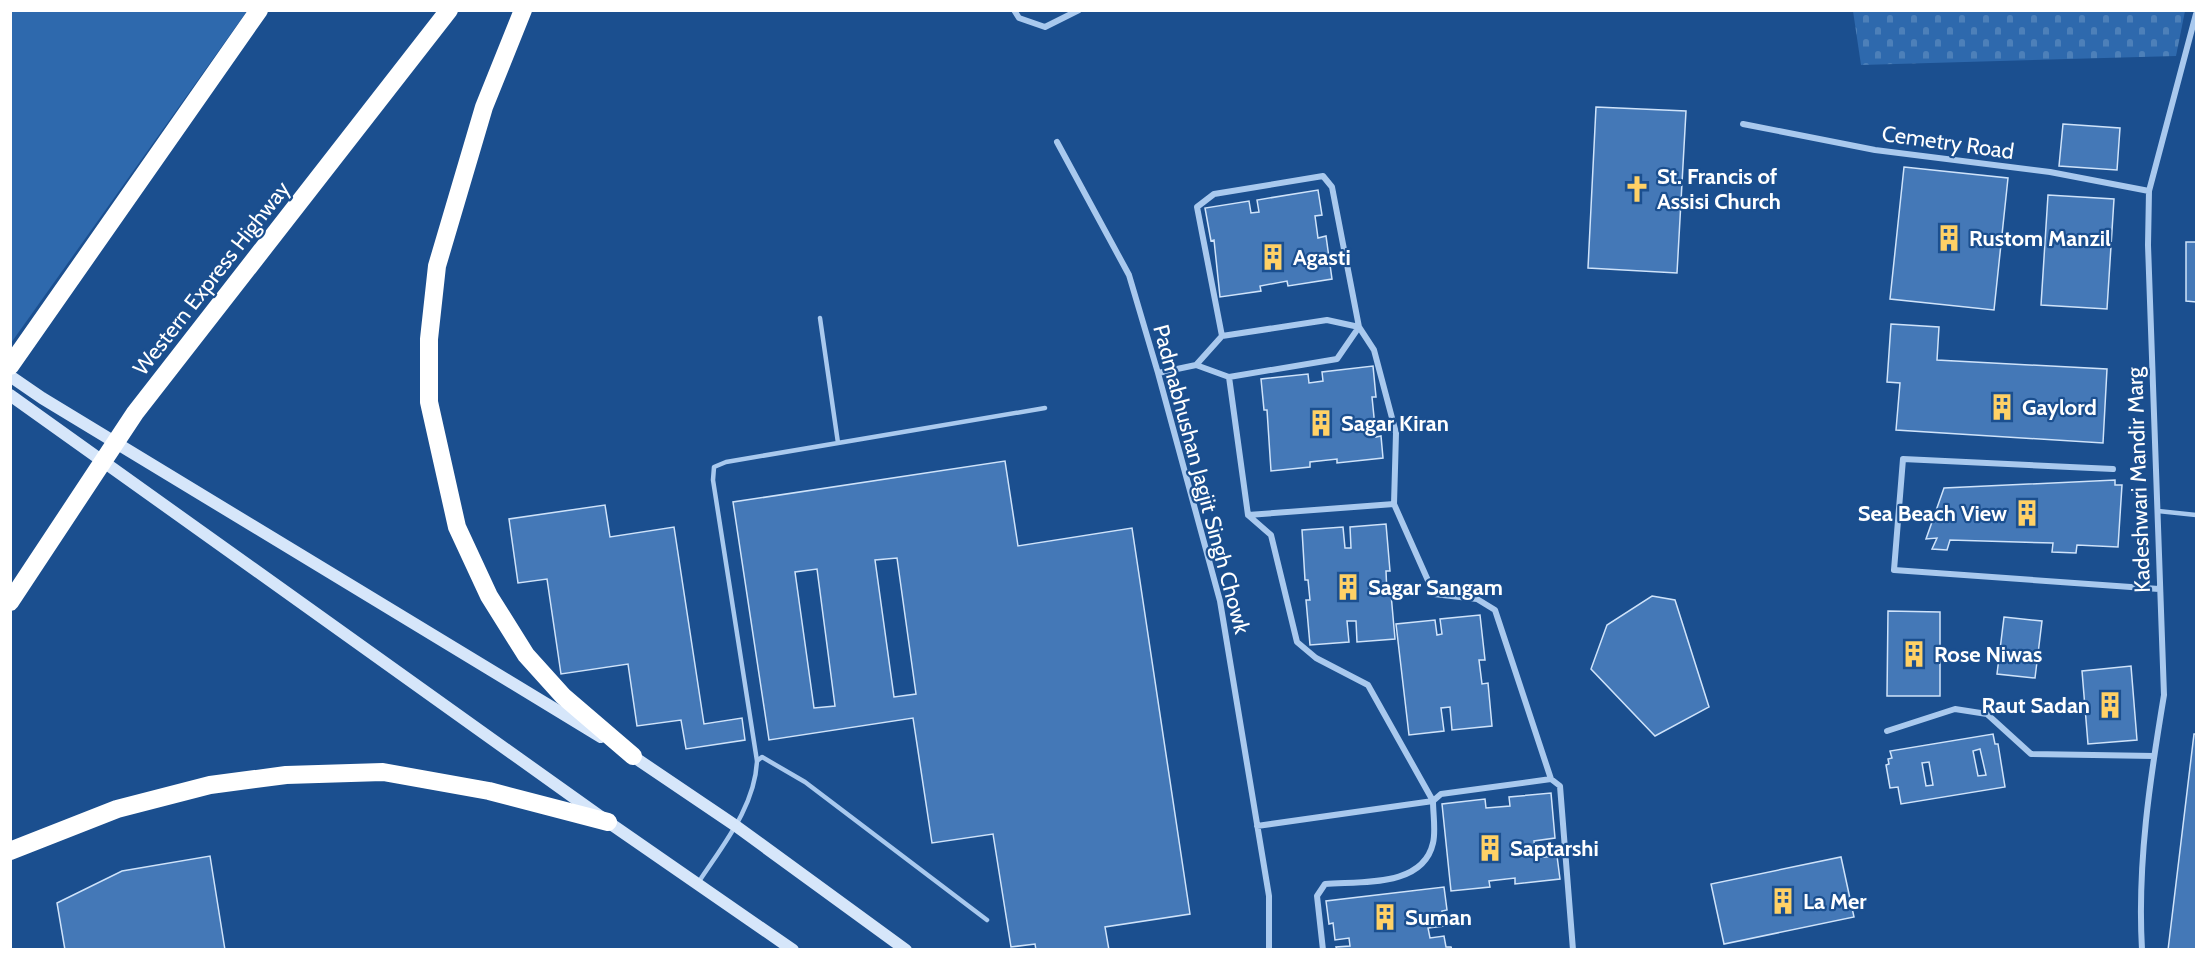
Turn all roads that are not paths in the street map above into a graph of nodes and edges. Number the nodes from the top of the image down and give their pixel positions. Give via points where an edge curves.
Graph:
1 (259, 10) edge
2 (449, 10) edge
3 (523, 10) edge
4 (1014, 10) edge
5 (1079, 10) edge
6 (2196, 14) edge
7 (1743, 124) dead end
8 (1057, 142) dead end
9 (2150, 190) junction
10 (820, 318) dead end
11 (1359, 327) junction
12 (1222, 336) junction
13 (1196, 365) junction
14 (10, 366) edge
15 (1158, 373) junction
16 (10, 376) edge
17 (1229, 377) junction
18 (10, 395) edge
19 (1045, 408) dead end
20 (838, 443) junction
21 (2113, 469) dead end
22 (1394, 504) junction
23 (2158, 511) junction
24 (1248, 515) junction
25 (2196, 515) edge
26 (2159, 589) junction
27 (10, 602) edge
28 (1887, 732) dead end
29 (633, 756) junction
30 (2154, 756) junction
31 (757, 761) junction
32 (1551, 779) junction
33 (1433, 801) junction
34 (608, 822) junction
35 (736, 826) junction
36 (1257, 826) junction
37 (10, 851) edge
38 (698, 883) junction
39 (987, 920) dead end
40 (793, 950) edge
41 (906, 950) edge
42 (1269, 950) edge
43 (1323, 950) edge
44 (1573, 950) edge
45 (2142, 950) edge

1 - 14 highway
2 - 27 highway, Western Express Highway via 135,413
3 - 29 highway via 484,107 437,266 429,339 429,402 457,528 489,596 541,672
4 - 5 street via 1019,18 1045,27
6 - 9 street, Kadeshwari Mandir Marg
7 - 9 street, Cemetry Road via 1875,150 2050,172
8 - 15 street, Padmabhushan Jagjit Singh Chowk via 1129,275
9 - 23 street, Kadeshwari Mandir Marg via 2148,245
10 - 20 lane
11 - 12 street via 1327,320
11 - 12 street via 1332,187 1323,176 1214,194 1197,207
11 - 17 street via 1337,359
11 - 22 street via 1374,350 1396,434
12 - 13 street
13 - 15 street
13 - 17 street
15 - 36 street, Padmabhushan Jagjit Singh Chowk via 1220,601
16 - 29 main road
17 - 24 street
18 - 34 main road
19 - 20 lane
20 - 31 lane via 714,467
21 - 26 street via 1903,459 1894,570
22 - 24 street
22 - 32 street via 1434,594 1477,599 1495,610
23 - 25 lane
23 - 26 street, Kadeshwari Mandir Marg
24 - 33 street via 1271,535 1297,642 1316,658 1368,685
26 - 30 street, Kadeshwari Mandir Marg via 2164,695
28 - 30 street via 1955,709 1987,714 2031,754
29 - 35 main road
30 - 45 street, Kadeshwari Mandir Marg via 2139,897
31 - 35 lane via 754,784
31 - 39 lane via 765,758 806,782
32 - 33 street via 1441,794
32 - 44 street via 1560,786
33 - 36 street
33 - 43 street via 1433,843 1422,864 1399,878 1325,884 1317,896
34 - 37 highway via 489,791 383,772 286,775 210,785 117,809
34 - 38 main road
35 - 38 lane
35 - 41 main road
36 - 42 street, Padmabhushan Jagjit Singh Chowk via 1269,896
38 - 40 main road

